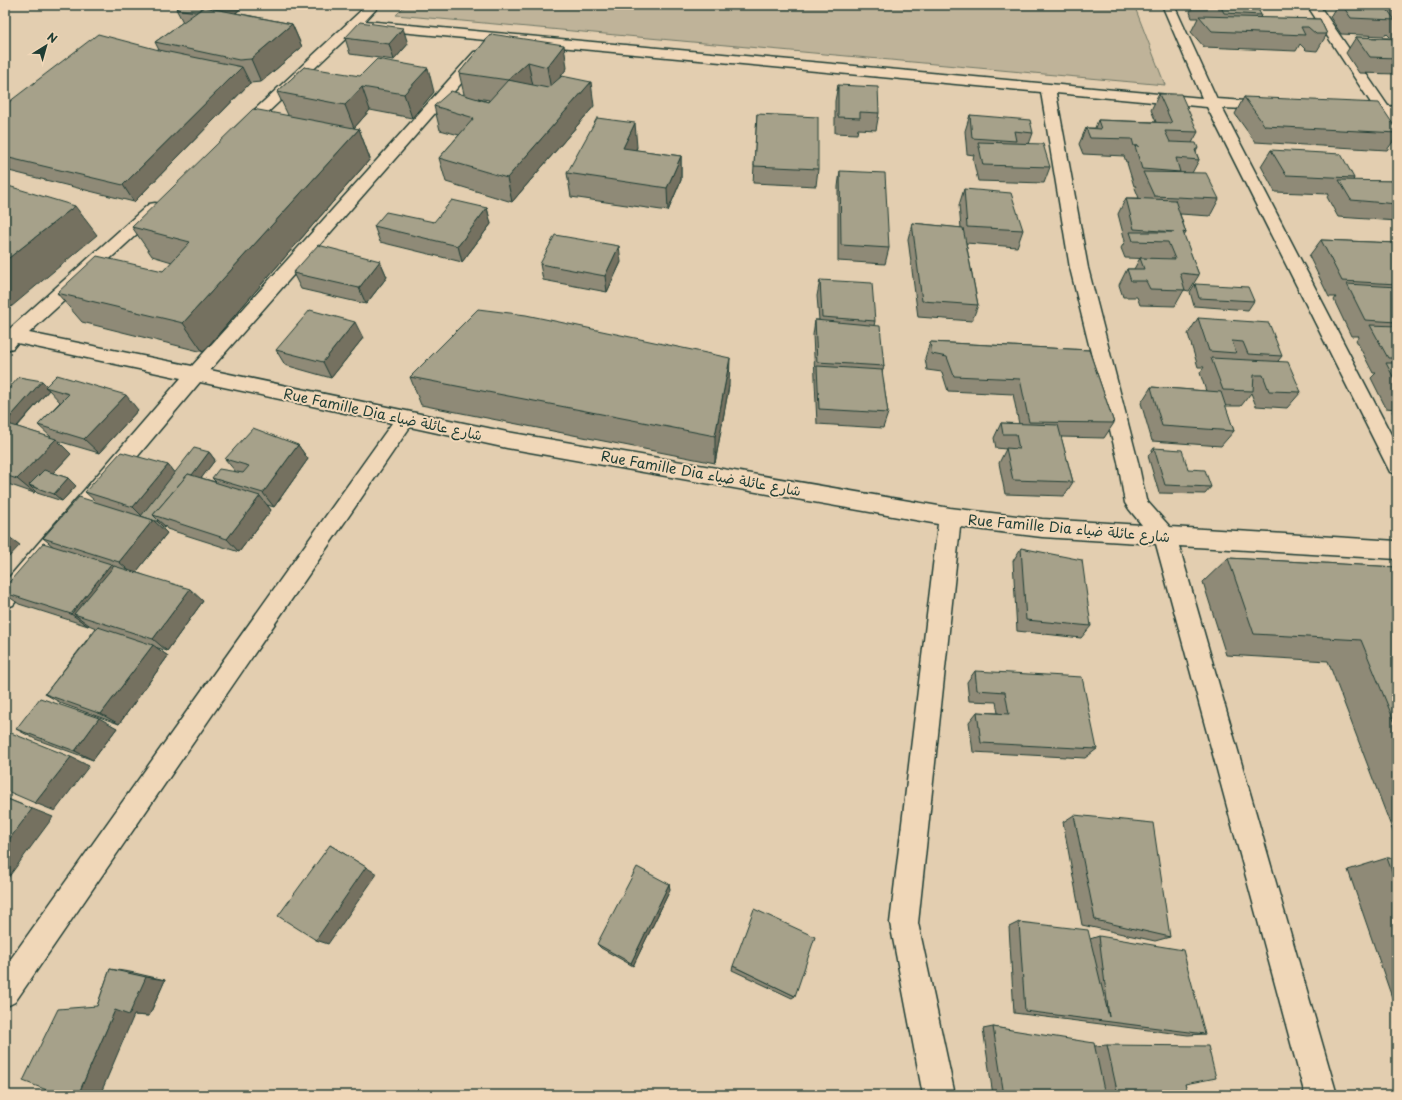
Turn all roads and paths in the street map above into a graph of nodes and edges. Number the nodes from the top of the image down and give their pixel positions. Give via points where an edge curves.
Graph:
1 (374, 5) edge
2 (1168, 5) edge
3 (1313, 5) edge
4 (355, 24) junction
5 (495, 37) junction
6 (1048, 88) junction
7 (1212, 103) junction
8 (1282, 106) edge
9 (1344, 108) edge
10 (1390, 110) edge
11 (1397, 130) edge
12 (226, 143) edge
13 (168, 196) edge
14 (9, 340) edge
15 (196, 374) junction
16 (406, 418) junction
17 (1397, 466) edge
18 (950, 516) junction
19 (1165, 536) junction
20 (1397, 550) edge
21 (5, 598) edge
22 (5, 992) edge
23 (939, 1095) edge
24 (1321, 1095) edge

1 - 4 street
2 - 7 street
3 - 10 street
4 - 5 street
4 - 12 street
5 - 6 street
5 - 15 street
6 - 7 street
6 - 19 street via 1079,268 1136,503
7 - 8 street
7 - 17 street
9 - 10 street
10 - 11 street
13 - 14 street
14 - 15 street, Rue Famille Dia شارع عائلة ضياء
15 - 16 street, Rue Famille Dia شارع عائلة ضياء
15 - 21 street
16 - 18 street, Rue Famille Dia شارع عائلة ضياء via 507,440
16 - 22 street
18 - 19 street, Rue Famille Dia شارع عائلة ضياء via 1042,528
18 - 23 street via 904,923
19 - 20 street, Rue Famille Dia شارع عائلة ضياء
19 - 24 street

